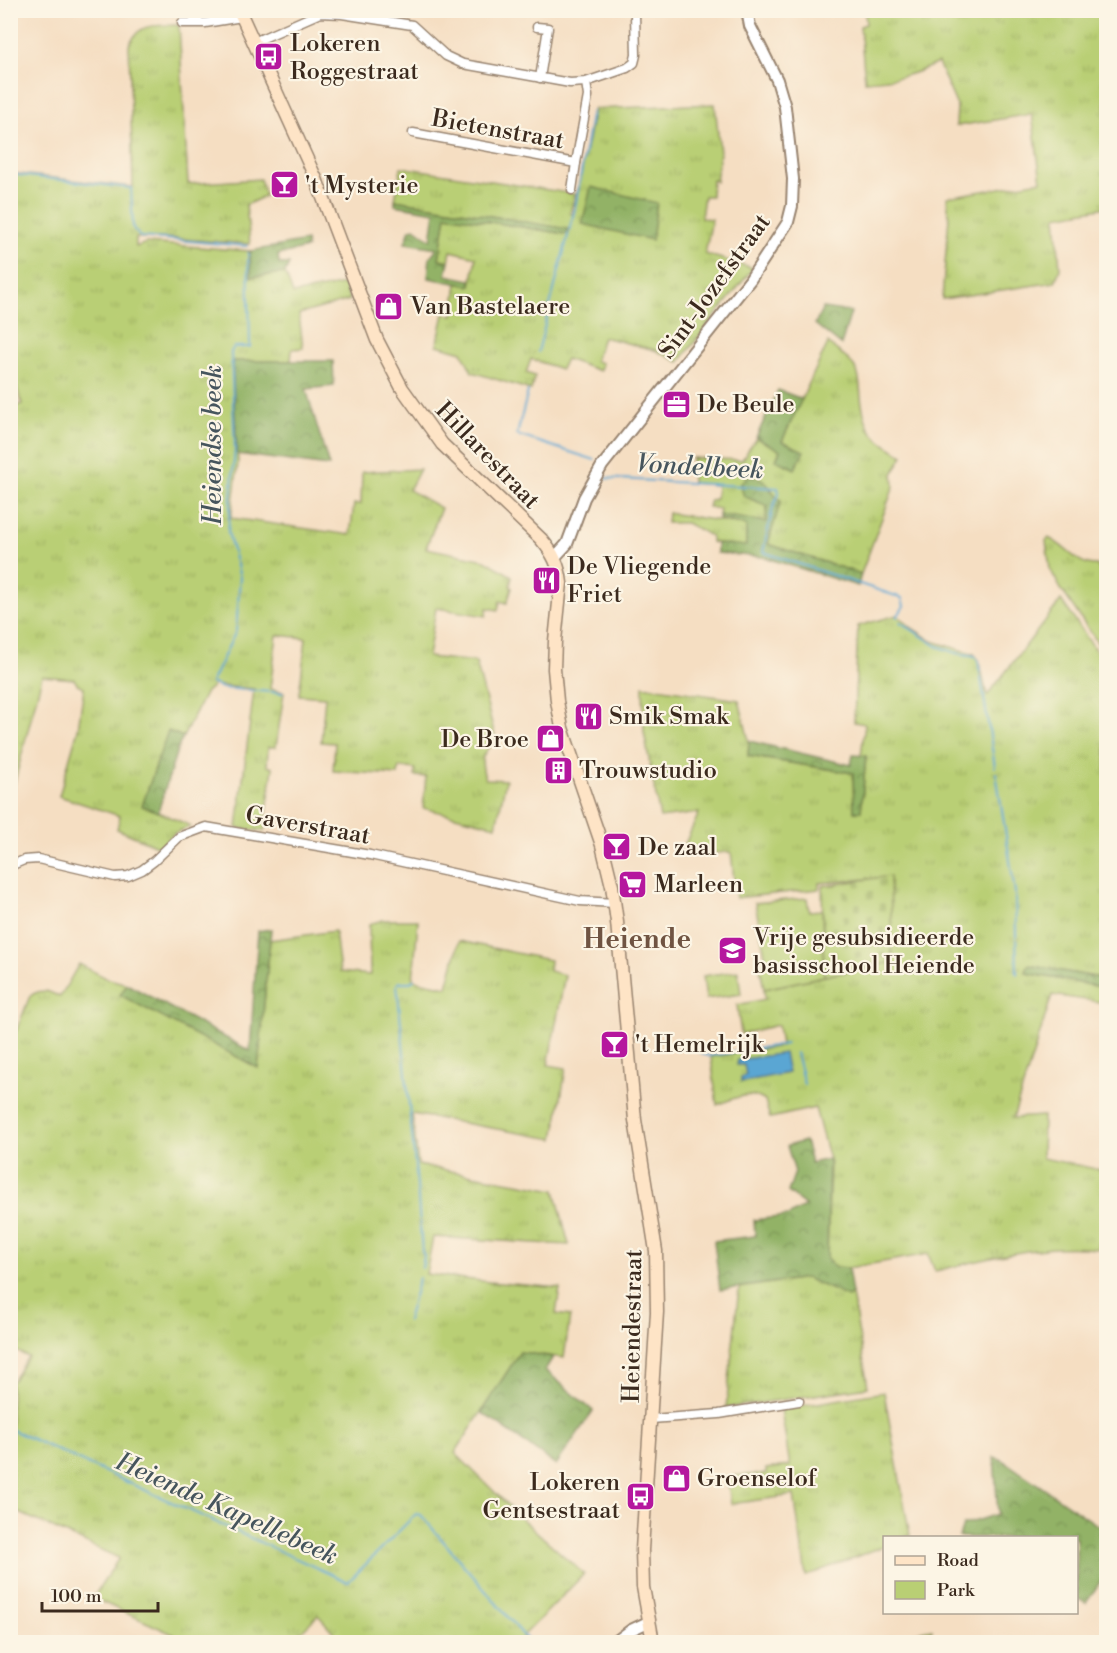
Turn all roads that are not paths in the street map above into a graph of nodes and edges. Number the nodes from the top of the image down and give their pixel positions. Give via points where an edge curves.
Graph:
1 (637, 10) edge
2 (747, 10) edge
3 (343, 12) edge
4 (240, 14) edge
5 (182, 23) dead end
6 (537, 27) dead end
7 (254, 42) junction
8 (540, 78) junction
9 (586, 82) junction
10 (413, 133) dead end
11 (576, 163) junction
12 (572, 190) dead end
13 (555, 557) junction
14 (10, 866) edge
15 (615, 903) junction
16 (799, 1401) dead end
17 (651, 1419) junction
18 (648, 1622) junction
19 (615, 1642) edge
20 (653, 1642) edge

1 - 9 street via 634,63
2 - 13 street, Sint-Jozefstraat via 750,26 777,80 785,106 793,179 788,222 750,280 602,466 584,498 567,544
3 - 7 street via 320,13
3 - 8 street via 412,25 446,56 463,64
4 - 5 street, Hillarestraat via 205,23
4 - 7 main road, Hillarestraat
6 - 8 street via 548,28
7 - 13 main road, Hillarestraat via 316,179 377,340 402,388 442,444
8 - 9 street
9 - 11 street, Bietenstraat via 588,96
10 - 11 street, Bietenstraat
11 - 12 street, Bietenstraat
13 - 15 main road, Hillarestraat via 561,583 554,657 556,701 569,752 602,845
14 - 15 street, Gaverstraat via 38,859 114,878 128,876 154,861 179,837 206,827 370,855 580,901
15 - 17 main road, Heiendestraat via 635,1120 656,1251
16 - 17 street via 718,1414
17 - 18 main road, Heiendestraat via 642,1550
18 - 19 street
18 - 20 main road, Heiendestraat

